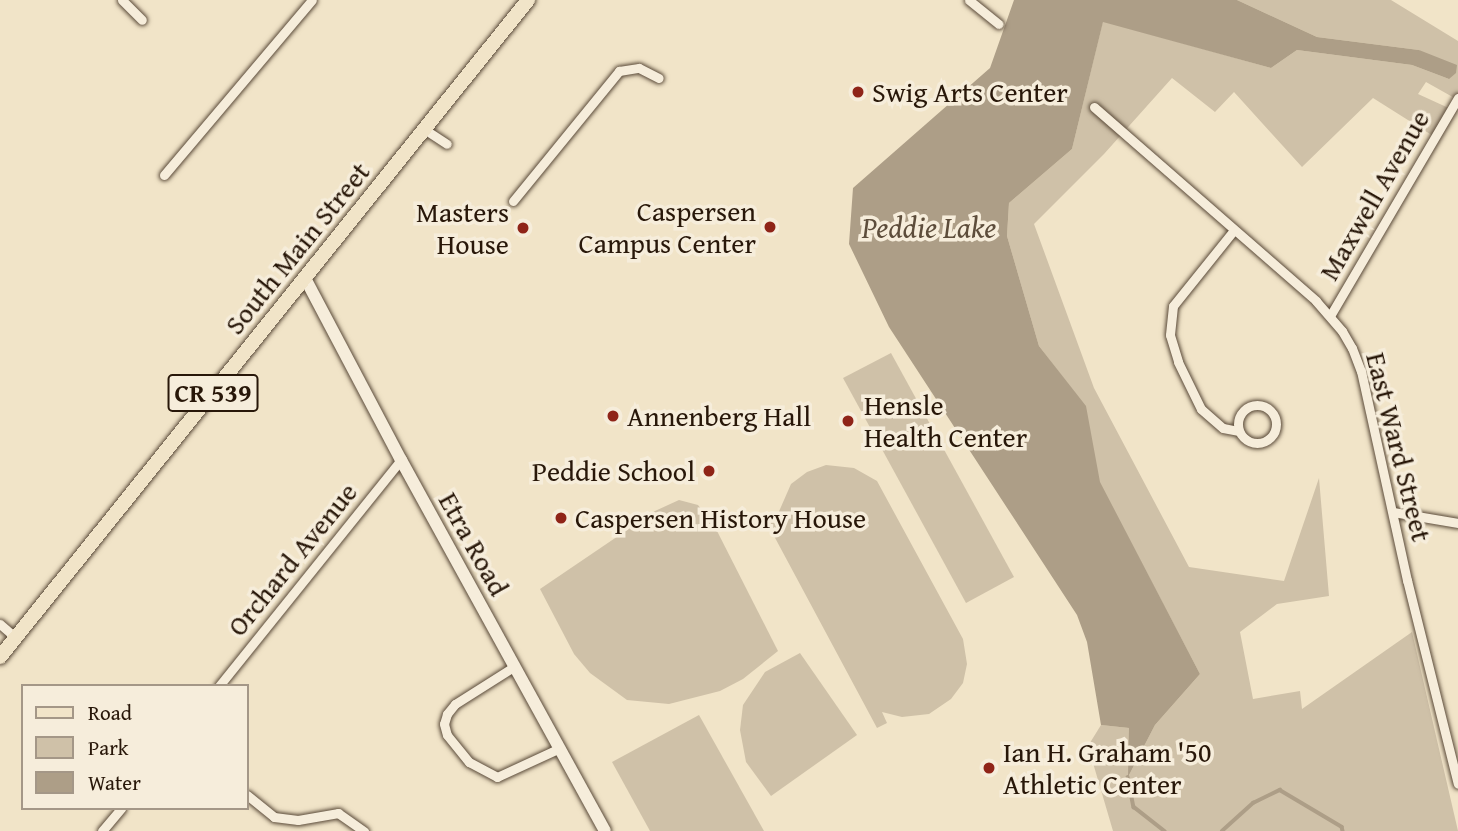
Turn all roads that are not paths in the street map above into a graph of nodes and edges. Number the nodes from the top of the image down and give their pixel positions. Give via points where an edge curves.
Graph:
1 (122, 0) edge
2 (312, 0) edge
3 (528, 0) edge
4 (969, 0) edge
5 (142, 20) dead end
6 (999, 24) dead end
7 (659, 78) dead end
8 (1458, 98) edge
9 (1094, 107) dead end
10 (164, 175) dead end
11 (513, 201) dead end
12 (1234, 230) junction
13 (304, 278) junction
14 (1330, 316) junction
15 (1238, 431) junction
16 (401, 460) junction
17 (1393, 512) junction
18 (1458, 523) edge
19 (0, 624) edge
20 (15, 637) junction
21 (0, 657) edge
22 (515, 666) junction
23 (221, 684) edge
24 (560, 748) junction
25 (1458, 784) edge
26 (248, 796) edge
27 (119, 810) edge
28 (274, 817) junction
29 (284, 829) dead end
30 (102, 831) edge
31 (364, 831) edge
32 (605, 831) edge

1 - 5 street
2 - 10 street
3 - 13 main road, South Main Street / CR 539
4 - 6 street
7 - 11 street via 639,68 619,71
8 - 14 street, Maxwell Avenue
9 - 12 street, East Ward Street
12 - 14 street, East Ward Street
12 - 15 street via 1176,300 1170,335 1201,409 1223,428
13 - 16 main road, Etra Road
13 - 20 main road, South Main Street / CR 539
14 - 17 street, East Ward Street via 1352,348 1361,372
15 - 15 street via 1253,443 1265,441 1276,427 1274,415 1260,405 1248,406 1240,414
16 - 22 main road, Etra Road
16 - 23 street, Orchard Avenue
17 - 18 street
17 - 25 street, East Ward Street
19 - 20 street
20 - 21 main road, South Main Street / CR 539
22 - 24 main road, Etra Road
22 - 24 street via 455,704 444,724 447,735 469,762 497,777
24 - 32 main road, Etra Road
26 - 28 street
27 - 30 street
28 - 29 street
28 - 31 street via 298,820 338,813

